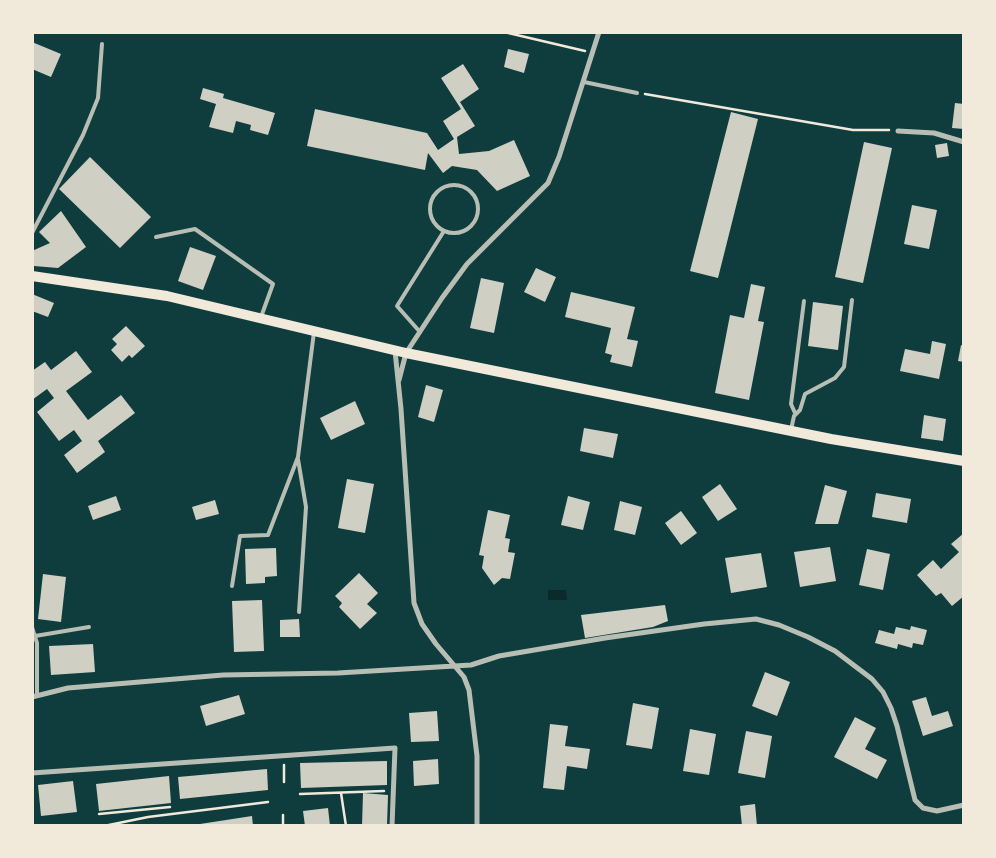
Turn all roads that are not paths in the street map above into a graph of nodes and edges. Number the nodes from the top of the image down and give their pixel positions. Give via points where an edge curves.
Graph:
1 (599, 32) edge
2 (102, 44) dead end
3 (584, 82) junction
4 (637, 93) road end
5 (898, 131) road end
6 (964, 142) edge
7 (444, 231) junction
8 (32, 232) edge
9 (156, 237) dead end
10 (32, 276) edge
11 (852, 300) dead end
12 (804, 301) dead end
13 (261, 319) junction
14 (314, 332) junction
15 (420, 332) junction
16 (395, 351) junction
17 (406, 354) junction
18 (398, 383) junction
19 (795, 413) junction
20 (791, 430) junction
21 (298, 457) junction
22 (964, 462) edge
23 (232, 586) dead end
24 (299, 612) dead end
25 (32, 627) edge
26 (89, 627) dead end
27 (35, 636) junction
28 (454, 666) junction
29 (35, 696) edge
30 (32, 773) edge
31 (964, 805) edge
32 (392, 826) edge
33 (478, 826) edge

1 - 3 street
2 - 8 lane via 98,98 83,135
3 - 4 lane
3 - 15 street via 548,182 467,264
5 - 6 street via 934,133
7 - 7 lane via 467,230 477,218 478,202 462,186 445,186 433,196 430,204 432,220
7 - 15 lane via 398,306
9 - 13 lane via 196,229 273,284
10 - 13 main road via 168,296
11 - 19 lane via 844,367 836,378 805,394 800,410
12 - 19 lane via 791,404
13 - 14 main road
14 - 16 main road
14 - 21 lane
15 - 17 street
16 - 17 main road
16 - 18 street
17 - 18 street
17 - 20 main road
18 - 28 street via 414,602 431,638
19 - 20 lane
20 - 22 main road
21 - 23 lane via 268,535 240,536
21 - 24 lane via 306,507
25 - 27 lane
26 - 27 lane
27 - 29 lane
28 - 29 street via 223,675 68,688
28 - 31 street via 605,638 756,619 808,637 835,651 872,679 891,708 915,800 923,808 937,811
28 - 33 street via 469,690 477,756
30 - 32 street via 395,748

